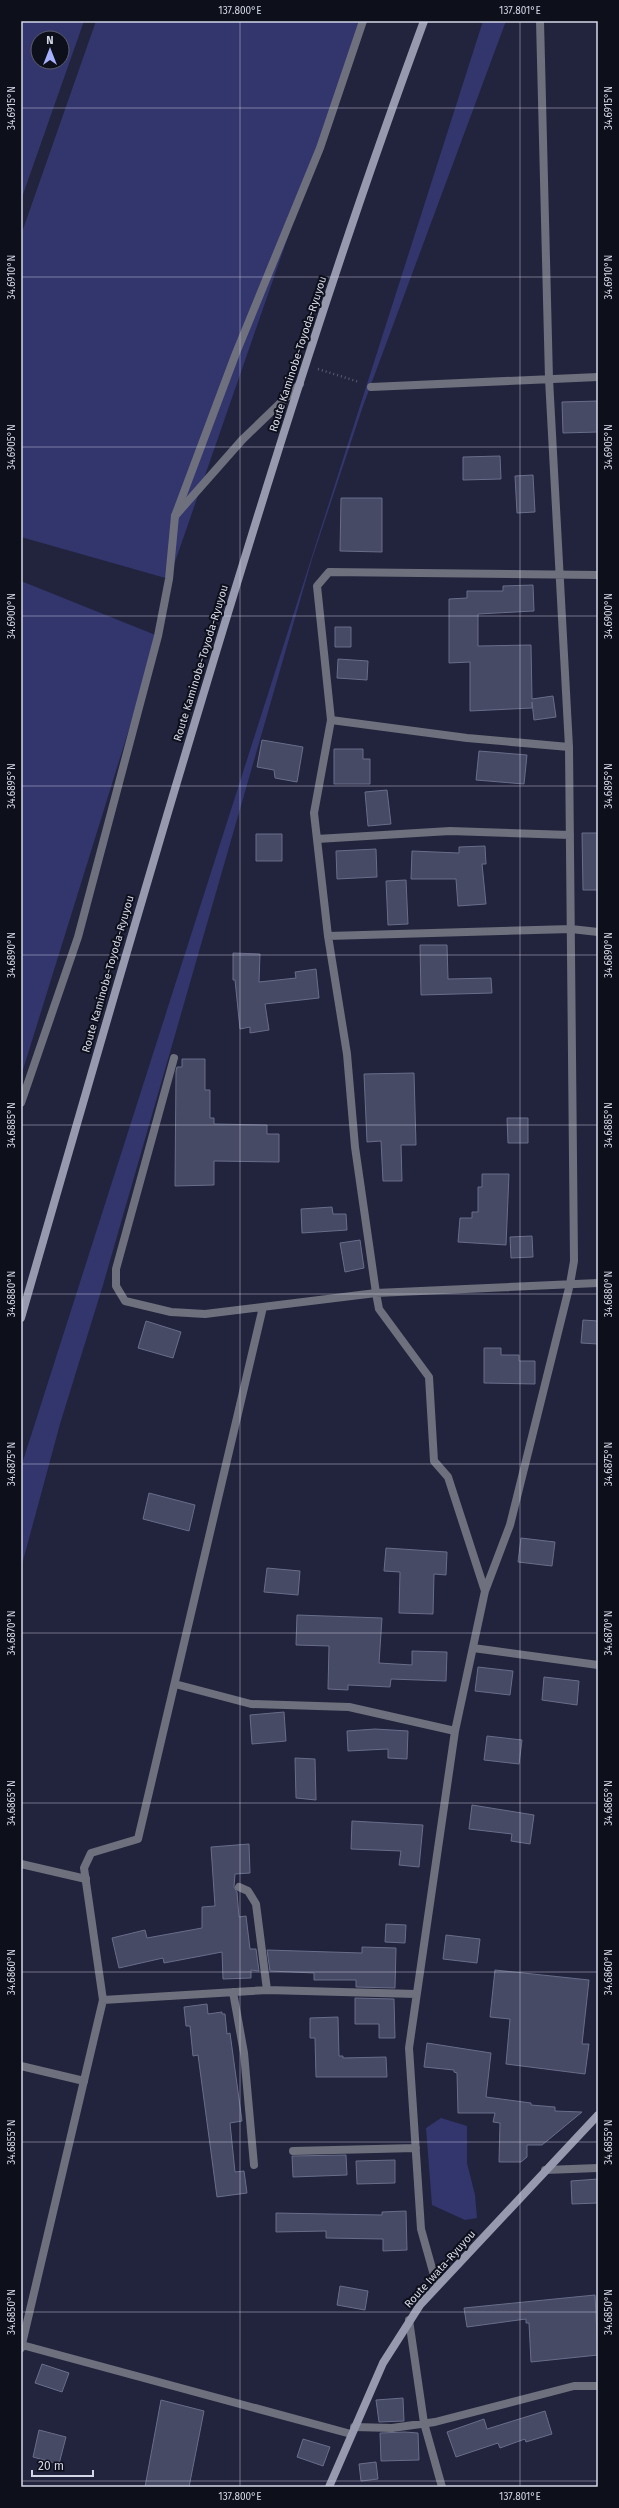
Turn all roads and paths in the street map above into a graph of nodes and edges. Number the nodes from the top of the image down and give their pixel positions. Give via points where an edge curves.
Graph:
1 (363, 21) edge
2 (424, 21) edge
3 (540, 21) edge
4 (314, 368) dead end
5 (598, 377) edge
6 (549, 379) junction
7 (300, 384) junction
8 (371, 387) joint
9 (175, 516) junction
10 (598, 575) edge
11 (558, 576) junction
12 (331, 720) junction
13 (569, 747) junction
14 (570, 835) junction
15 (317, 839) junction
16 (571, 929) junction
17 (598, 932) edge
18 (328, 936) junction
19 (174, 1058) dead end
20 (21, 1103) edge
21 (598, 1283) edge
22 (570, 1284) junction
23 (376, 1293) junction
24 (263, 1307) junction
25 (21, 1318) edge
26 (485, 1591) junction
27 (473, 1648) junction
28 (598, 1665) edge
29 (175, 1684) junction
30 (455, 1731) junction
31 (21, 1864) edge
32 (86, 1879) junction
33 (239, 1887) dead end
34 (267, 1990) junction
35 (234, 1992) junction
36 (416, 1994) junction
37 (103, 2000) junction
38 (21, 2066) edge
39 (84, 2081) junction
40 (598, 2115) edge
41 (416, 2148) junction
42 (293, 2151) dead end
43 (254, 2165) dead end
44 (598, 2168) edge
45 (546, 2170) junction
46 (436, 2286) junction
47 (409, 2320) junction
48 (21, 2346) edge
49 (598, 2386) edge
50 (424, 2423) junction
51 (352, 2430) junction
52 (329, 2487) edge
53 (442, 2487) edge

1 - 9 street via 320,148 236,353
2 - 7 main road, Route Kaminobe-Toyoda-Ryuyou via 379,142
3 - 6 street
4 - 8 path
5 - 6 street
6 - 8 street
6 - 11 street
7 - 9 street via 242,440
7 - 25 main road, Route Kaminobe-Toyoda-Ryuyou via 262,500 114,990
9 - 20 street via 169,579 156,644 78,936
10 - 11 street
11 - 12 street via 329,572 317,586
11 - 13 street
12 - 13 street via 467,738
12 - 15 street via 314,814
13 - 14 street
14 - 15 street via 450,831
14 - 16 street
15 - 18 street
16 - 17 street
16 - 18 street
16 - 22 street via 574,1261
18 - 23 street via 347,1054 355,1148
19 - 24 street via 116,1269 116,1286 125,1301 171,1312 205,1314
21 - 22 street
22 - 23 street
22 - 26 street via 510,1525
23 - 24 street
23 - 26 street via 379,1308 429,1377 434,1461 448,1477
24 - 29 street
26 - 27 street
27 - 28 street
27 - 30 street
29 - 30 street via 251,1704 349,1707
29 - 32 street via 138,1839 91,1853 84,1868
30 - 36 street
31 - 32 street
32 - 37 street
33 - 34 street via 248,1891 256,1904
34 - 35 street
34 - 36 street
35 - 37 street
35 - 43 street via 244,2053
36 - 41 street via 408,2048
37 - 39 street
38 - 39 street
39 - 48 street
40 - 45 main road, Route Iwata-Ryuyou
41 - 42 street
41 - 46 street via 421,2229
44 - 45 street
45 - 46 main road, Route Iwata-Ryuyou
46 - 47 main road, Route Iwata-Ryuyou
47 - 50 street
47 - 51 main road, Route Iwata-Ryuyou via 383,2363
48 - 51 street
49 - 50 street via 574,2386
50 - 51 street
50 - 53 street
51 - 52 main road, Route Iwata-Ryuyou

